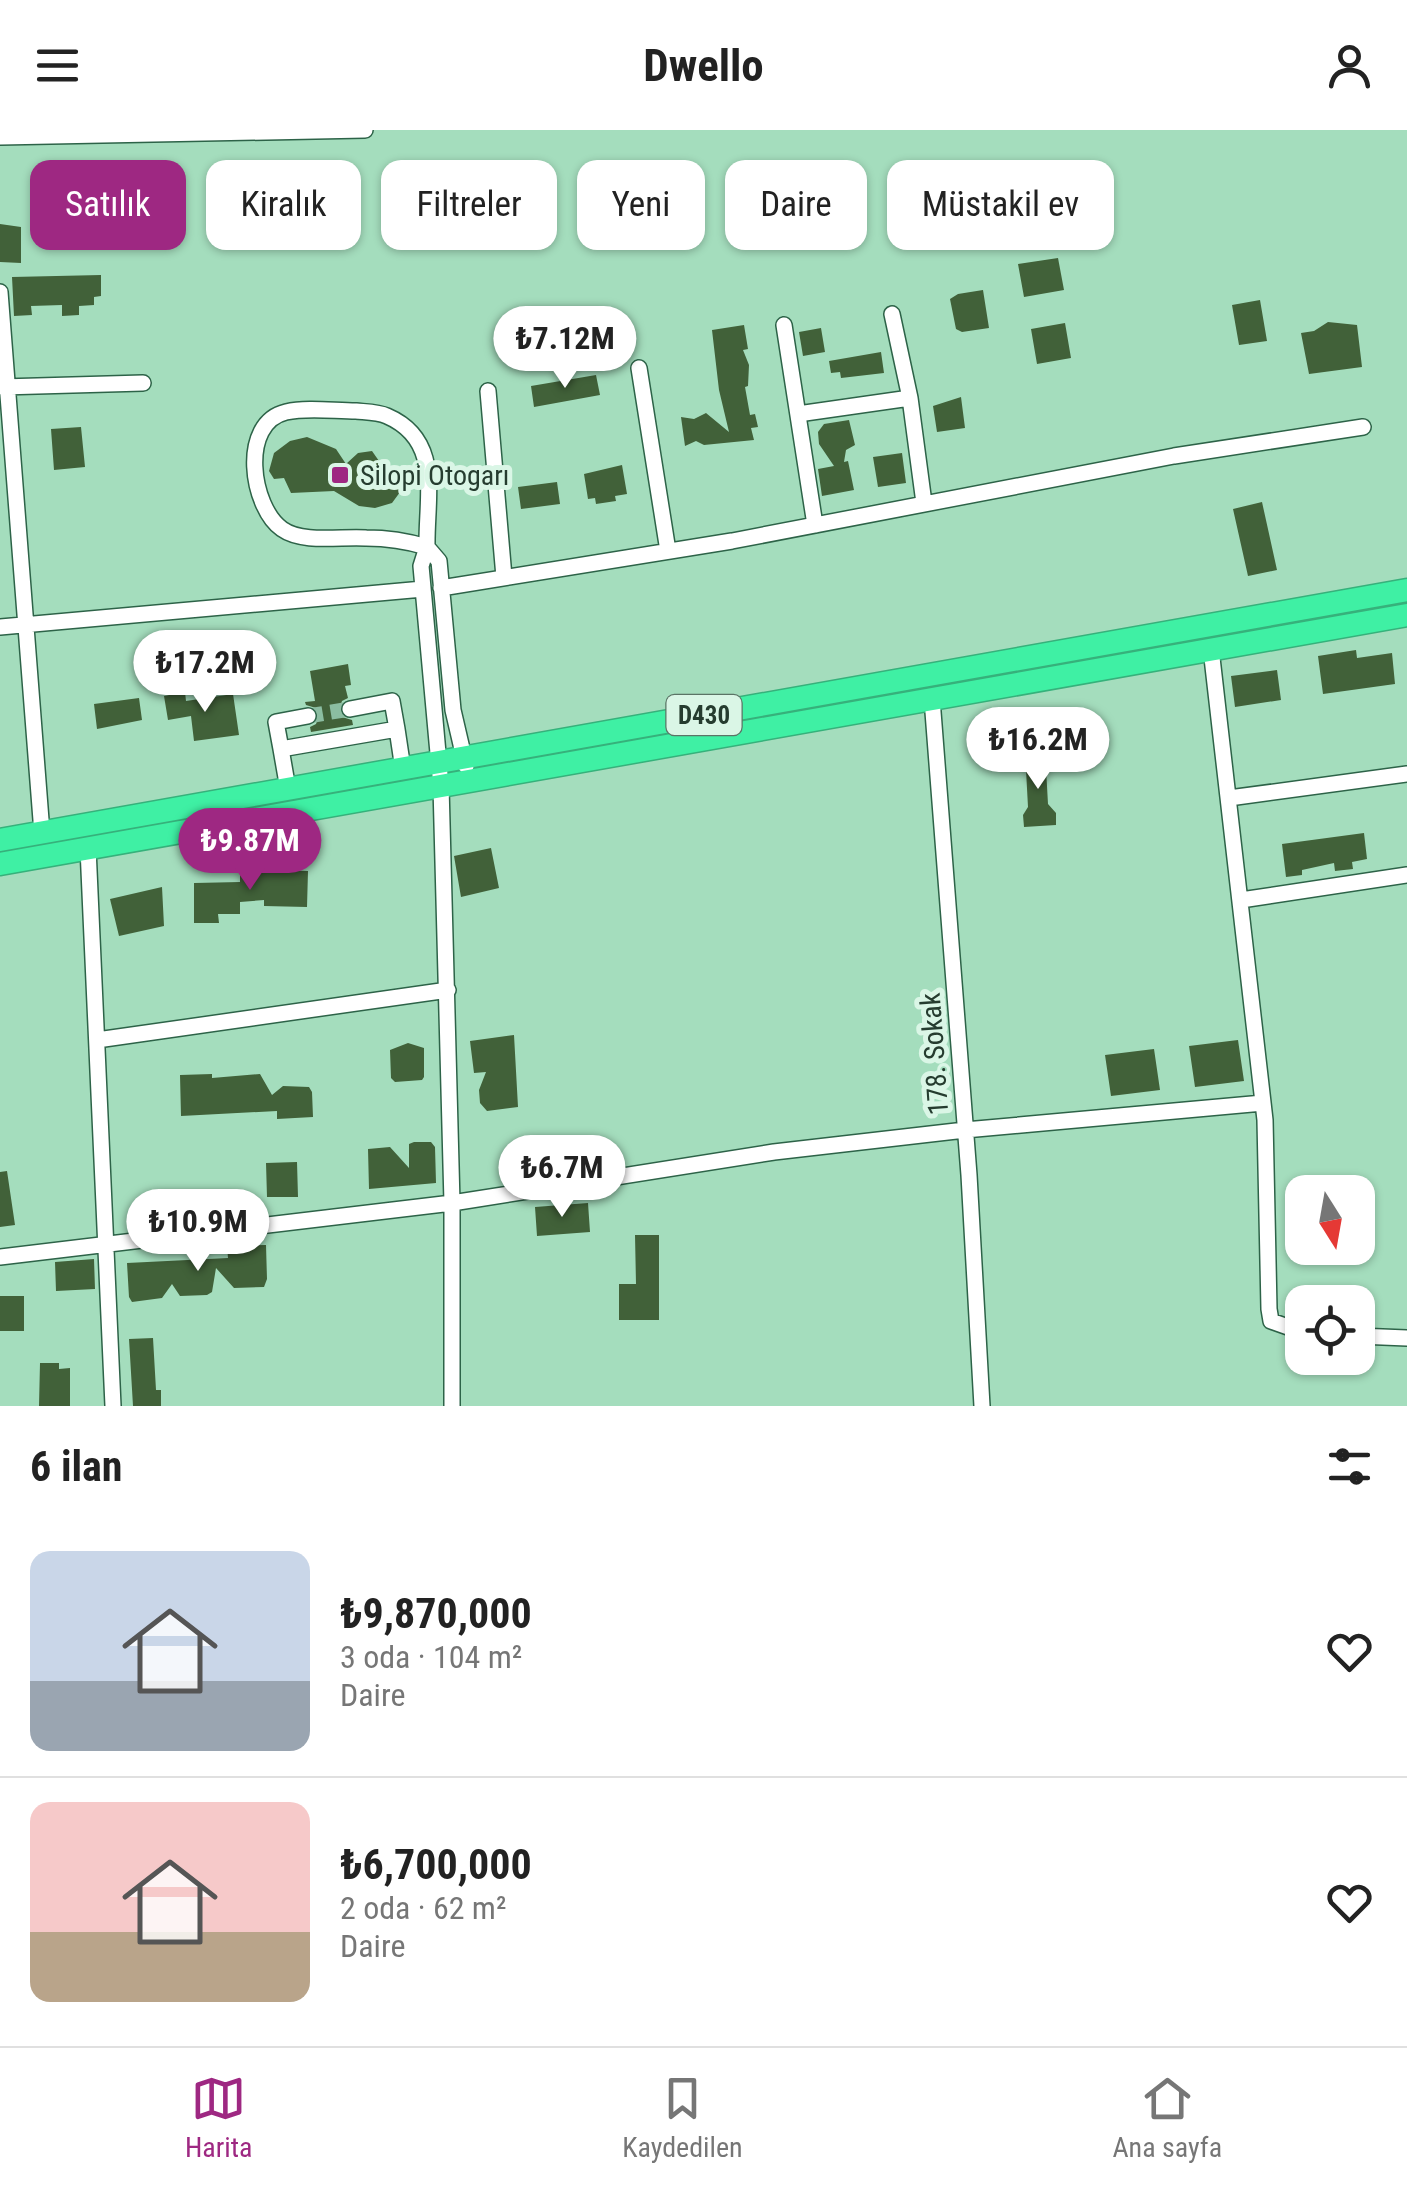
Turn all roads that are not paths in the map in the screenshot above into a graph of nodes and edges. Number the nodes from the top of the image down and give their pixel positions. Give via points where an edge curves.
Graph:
1 (365, 130) edge
2 (0, 136) edge
3 (0, 292) edge
4 (892, 314) dead end
5 (784, 325) dead end
6 (639, 368) dead end
7 (142, 383) dead end
8 (4, 387) edge
9 (488, 391) dead end
10 (910, 398) junction
11 (798, 414) junction
12 (1363, 426) dead end
13 (7, 491) edge
14 (924, 502) junction
15 (815, 525) junction
16 (427, 547) junction
17 (668, 551) junction
18 (504, 578) junction
19 (441, 588) junction
20 (423, 589) junction
21 (1407, 590) edge
22 (1407, 615) edge
23 (25, 622) junction
24 (0, 627) edge
25 (1211, 650) junction
26 (932, 699) junction
27 (350, 708) tunnel mouth
28 (308, 716) tunnel mouth
29 (396, 729) junction
30 (281, 749) junction
31 (403, 769) junction
32 (467, 769) junction
33 (439, 774) junction
34 (1407, 774) edge
35 (288, 789) junction
36 (1229, 798) junction
37 (42, 833) junction
38 (0, 840) edge
39 (88, 848) junction
40 (0, 864) edge
41 (1407, 874) edge
42 (1241, 900) junction
43 (448, 990) junction
44 (97, 1040) junction
45 (1263, 1104) junction
46 (965, 1130) junction
47 (452, 1203) junction
48 (106, 1243) junction
49 (0, 1257) edge
50 (1285, 1326) edge
51 (1375, 1337) edge
52 (1407, 1338) edge
53 (113, 1406) edge
54 (452, 1406) edge
55 (982, 1406) edge

1 - 2 street
3 - 8 street
4 - 10 street
5 - 11 street
6 - 17 street
7 - 8 street
8 - 13 street
9 - 18 street
10 - 11 street
10 - 14 street
11 - 15 street
12 - 14 street
13 - 23 street
14 - 15 street
15 - 17 street
16 - 16 street via 429,474 421,442 387,416 284,412 264,426 255,443 254,471 280,528 300,536
16 - 19 street via 439,561
16 - 20 street
17 - 18 street
18 - 19 street
19 - 32 street via 453,710
20 - 23 street
20 - 33 street
21 - 32 highway, D430
22 - 25 highway, D430
23 - 24 street
23 - 37 street
25 - 26 highway, D430
25 - 36 street
26 - 32 highway, D430
26 - 46 street, 178. Sokak
27 - 29 street via 392,701
28 - 30 street via 276,722
29 - 30 street
29 - 31 street
30 - 35 street
31 - 33 highway, D430
31 - 35 highway, D430
32 - 33 highway, D430
33 - 39 highway, D430
33 - 43 street
34 - 36 street
35 - 37 highway, D430
36 - 42 street
37 - 38 highway, D430
39 - 40 highway, D430
39 - 44 street
41 - 42 street
42 - 45 street
43 - 44 street
43 - 47 street
44 - 48 street
45 - 46 street
45 - 50 street via 1269,1310 1272,1321
46 - 47 street via 774,1152
46 - 55 street, 178. Sokak
47 - 48 street
47 - 54 street
48 - 49 street
48 - 53 street
51 - 52 street

